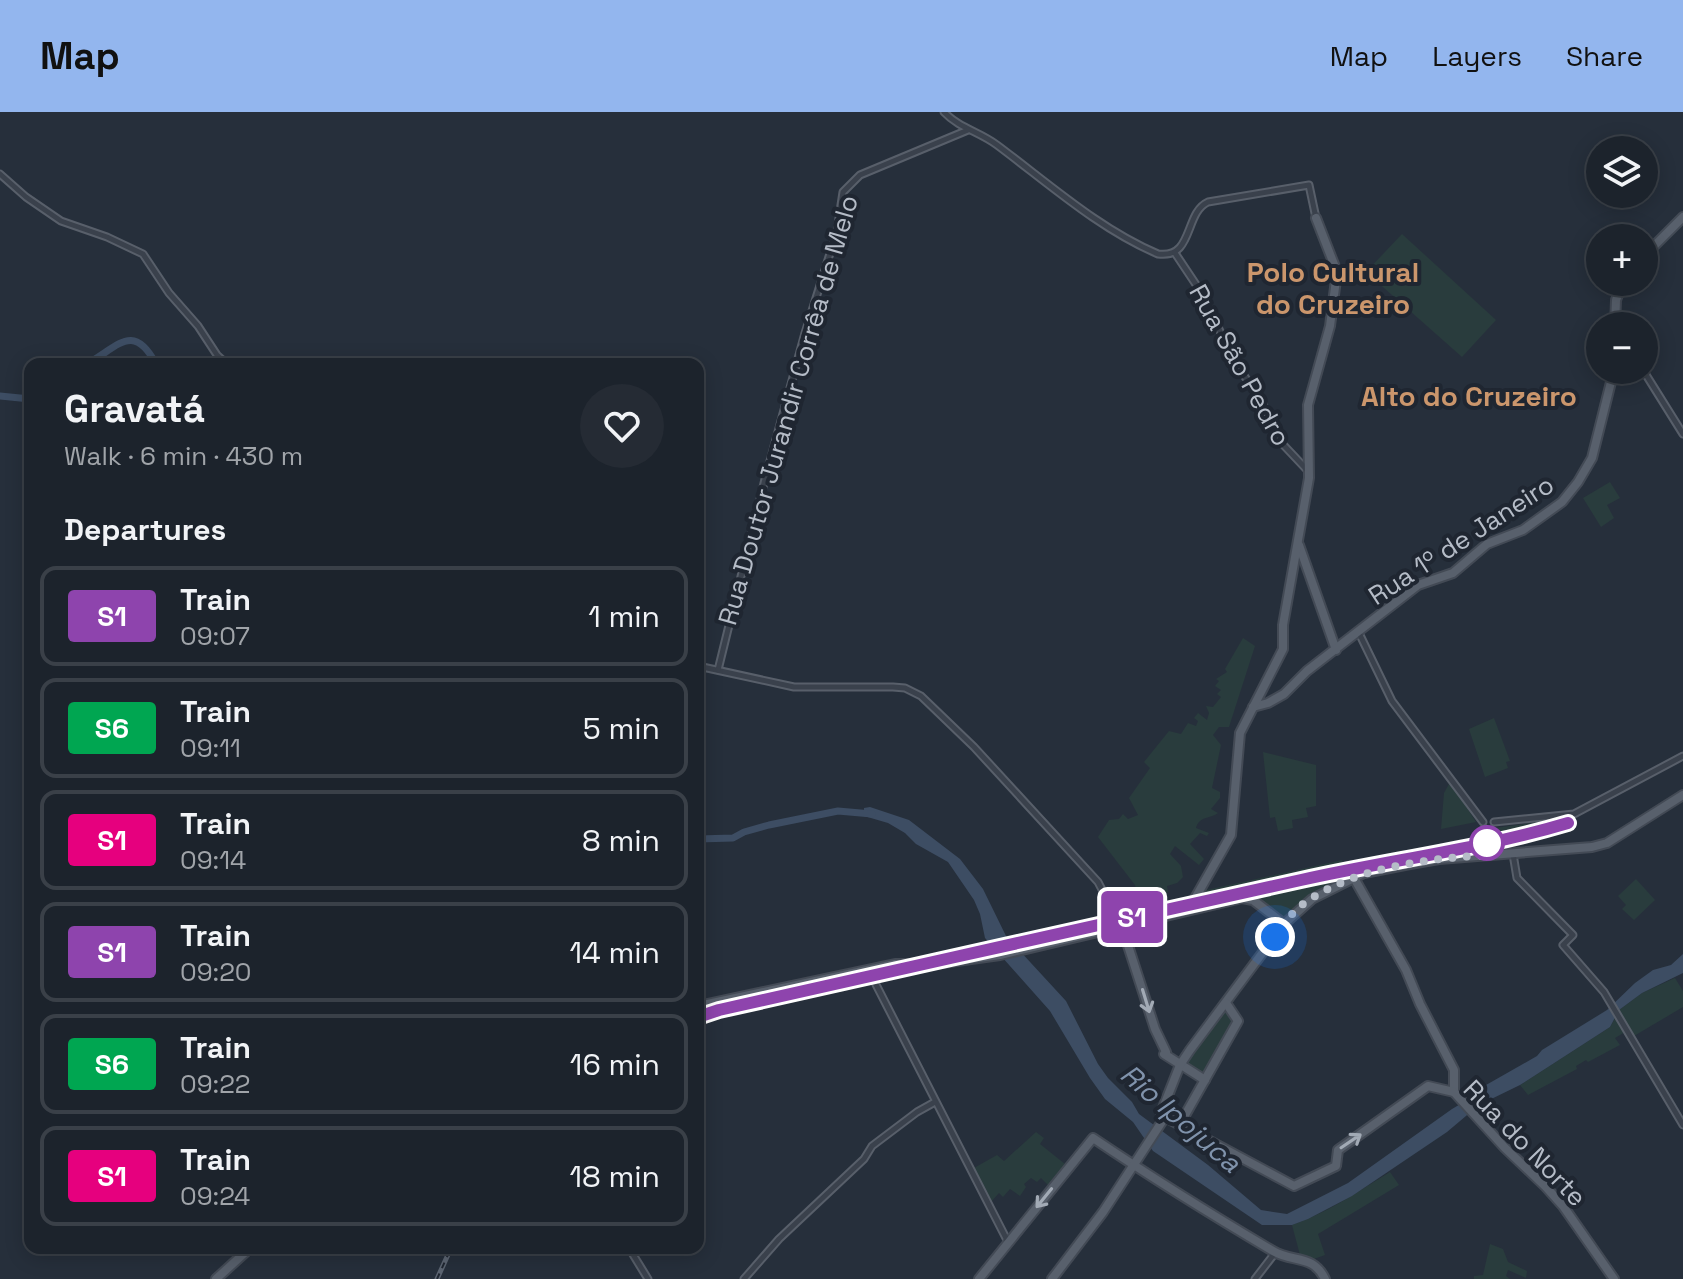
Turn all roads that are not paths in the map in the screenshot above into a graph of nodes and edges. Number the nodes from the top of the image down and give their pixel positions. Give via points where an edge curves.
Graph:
1 (944, 112) edge
2 (968, 130) junction
3 (0, 174) edge
4 (1683, 217) edge
5 (1316, 218) joint
6 (1658, 242) edge
7 (1172, 254) junction
8 (220, 358) edge
9 (1610, 384) edge
10 (1652, 384) edge
11 (1683, 434) edge
12 (1310, 473) junction
13 (1299, 544) junction
14 (1359, 633) junction
15 (1336, 650) junction
16 (704, 667) edge
17 (718, 670) junction
18 (1253, 707) junction
19 (1683, 756) edge
20 (1683, 795) edge
21 (1483, 822) dead end
22 (1494, 822) dead end
23 (1513, 854) junction
24 (1354, 878) junction
25 (1189, 909) junction
26 (1284, 924) junction
27 (1122, 927) junction
28 (868, 969) junction
29 (1226, 1003) junction
30 (704, 1005) edge
31 (1180, 1065) junction
32 (1205, 1080) junction
33 (1454, 1092) junction
34 (935, 1102) junction
35 (1164, 1119) junction
36 (1180, 1124) junction
37 (1683, 1125) edge
38 (1133, 1166) junction
39 (1008, 1242) junction
40 (1275, 1253) junction
41 (243, 1254) edge
42 (633, 1254) edge
43 (216, 1279) edge
44 (648, 1279) edge
45 (744, 1279) edge
46 (979, 1279) edge
47 (1052, 1279) edge
48 (1255, 1279) edge
49 (1325, 1279) edge
50 (1614, 1279) edge

1 - 2 street
2 - 7 street via 987,138 1110,227 1155,253
2 - 17 street, Rua Doutor Jurandir Corrêa de Melo via 860,175 843,192 837,231 764,483
3 - 8 street via 61,221 143,254
4 - 6 main road
5 - 7 street via 1309,185 1203,204
5 - 12 main road via 1337,272 1330,326 1308,405
7 - 12 street, Rua São Pedro via 1205,298 1233,360 1262,401 1275,436
9 - 14 main road, Rua 1º de Janeiro via 1592,458 1562,502 1523,530 1487,544 1453,573 1418,585
10 - 11 street
12 - 13 main road
13 - 15 main road
13 - 18 main road via 1283,649
14 - 15 main road, Rua 1º de Janeiro
14 - 21 street via 1392,701
15 - 18 main road, Rua 1º de Janeiro via 1284,694
16 - 17 street
17 - 27 street via 794,687 905,688 921,696 1091,874
18 - 25 main road via 1238,745 1231,835
19 - 22 street via 1574,814
20 - 23 main road via 1607,843
23 - 24 main road via 1439,859
23 - 37 street via 1517,878 1573,935 1563,945 1607,998
24 - 26 main road via 1302,905
24 - 33 main road via 1454,1070
25 - 26 main road via 1248,898
25 - 27 main road
26 - 29 main road
27 - 28 main road via 1000,955
27 -> 31 main road via 1164,1054
28 - 30 main road
28 - 34 street
29 - 31 main road
29 - 32 main road via 1238,1019
31 - 32 main road
31 - 35 main road via 1161,1113
32 - 36 main road
36 -> 33 main road, Rua do Norte via 1294,1186 1336,1166 1338,1150 1428,1086
33 - 50 main road, Rua do Norte via 1563,1206
34 - 39 street
34 - 45 street via 872,1146
35 - 36 main road
35 - 38 main road
38 -> 39 main road via 1093,1138
38 - 40 main road
38 - 47 main road
39 - 46 main road
40 - 48 street
40 - 49 main road via 1315,1264
41 - 43 main road
42 - 44 street

